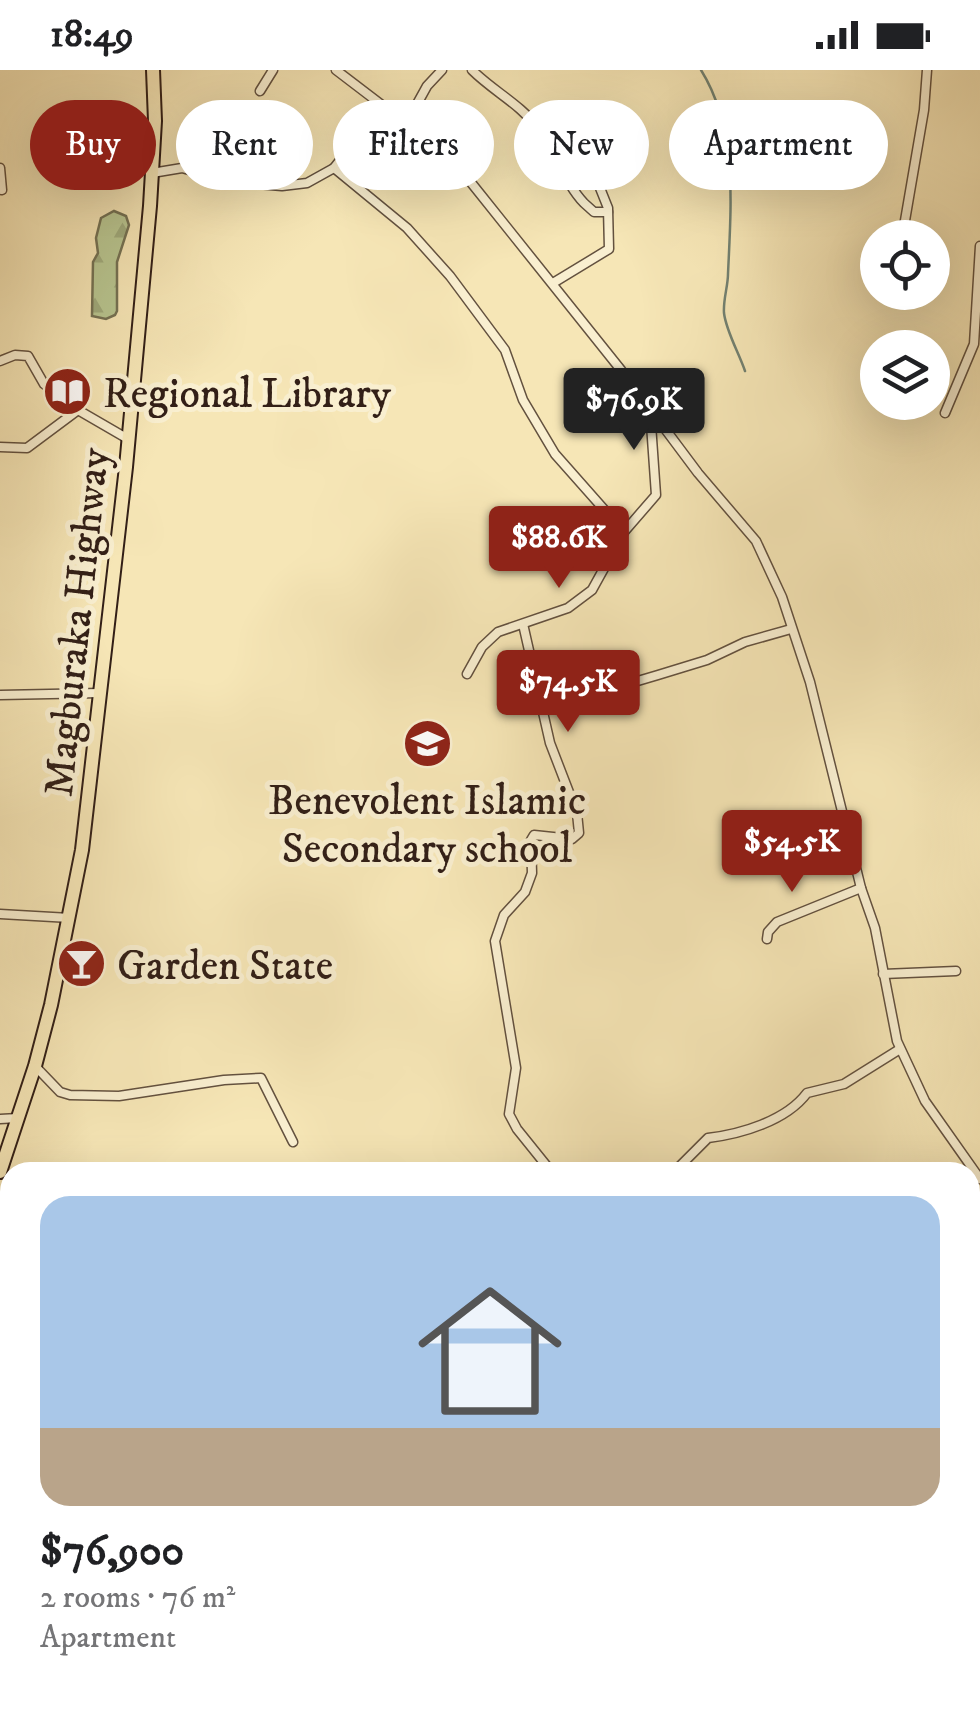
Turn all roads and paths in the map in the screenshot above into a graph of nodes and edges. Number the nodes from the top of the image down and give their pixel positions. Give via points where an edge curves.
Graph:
1 (153, 70) edge
2 (274, 70) edge
3 (336, 70) edge
4 (442, 70) edge
5 (475, 70) edge
6 (927, 70) edge
7 (260, 91) dead end
8 (153, 100) edge
9 (374, 100) edge
10 (419, 100) edge
11 (0, 168) edge
12 (333, 169) edge
13 (156, 172) edge
14 (2, 190) edge
15 (150, 190) edge
16 (360, 190) edge
17 (476, 190) edge
18 (601, 190) edge
19 (608, 212) junction
20 (904, 220) edge
21 (980, 246) edge
22 (552, 284) junction
23 (977, 346) edge
24 (0, 361) edge
25 (950, 403) edge
26 (78, 410) junction
27 (650, 410) junction
28 (128, 439) junction
29 (0, 447) edge
30 (624, 532) junction
31 (523, 624) junction
32 (791, 628) junction
33 (468, 674) dead end
34 (100, 693) junction
35 (0, 695) edge
36 (542, 704) junction
37 (861, 888) junction
38 (0, 914) edge
39 (70, 918) junction
40 (767, 939) dead end
41 (956, 971) dead end
42 (883, 974) junction
43 (900, 1048) junction
44 (35, 1066) junction
45 (18, 1118) junction
46 (0, 1119) edge
47 (293, 1142) dead end
48 (3, 1162) edge
49 (544, 1162) edge
50 (684, 1162) edge
51 (967, 1162) edge

1 - 8 main road, Magburaka Highway
2 - 7 street
3 - 9 street
4 - 10 street
5 - 19 street via 534,122 584,203
6 - 20 street
11 - 14 street
12 - 13 street via 293,185 232,182 182,168
15 - 28 main road, Magburaka Highway
16 - 30 street via 450,276 505,350 522,400 555,454
17 - 22 street
18 - 19 street
19 - 22 street via 609,249
21 - 23 street
22 - 27 street
23 - 25 street
24 - 26 street via 28,356 44,384
26 - 28 street
26 - 29 street via 26,448
27 - 30 street via 656,495
27 - 32 street via 756,541
28 - 34 main road, Magburaka Highway
30 - 31 street via 592,590 568,608
31 - 33 street via 488,640
31 - 36 street
32 - 36 street via 658,676
32 - 37 street
34 - 35 street
34 - 39 main road, Magburaka Highway
36 - 49 street via 578,833 572,839 534,836 525,892 504,915 495,941 516,1068 510,1114
37 - 40 street via 777,922
37 - 42 street
38 - 39 street
39 - 44 main road, Magburaka Highway
41 - 42 street
42 - 43 street
43 - 50 street via 844,1084 807,1093 774,1118 729,1137 708,1138
43 - 51 street via 924,1101
44 - 45 main road, Magburaka Highway
44 - 47 street via 70,1095 119,1096 261,1078
45 - 46 street
45 - 48 main road, Magburaka Highway

